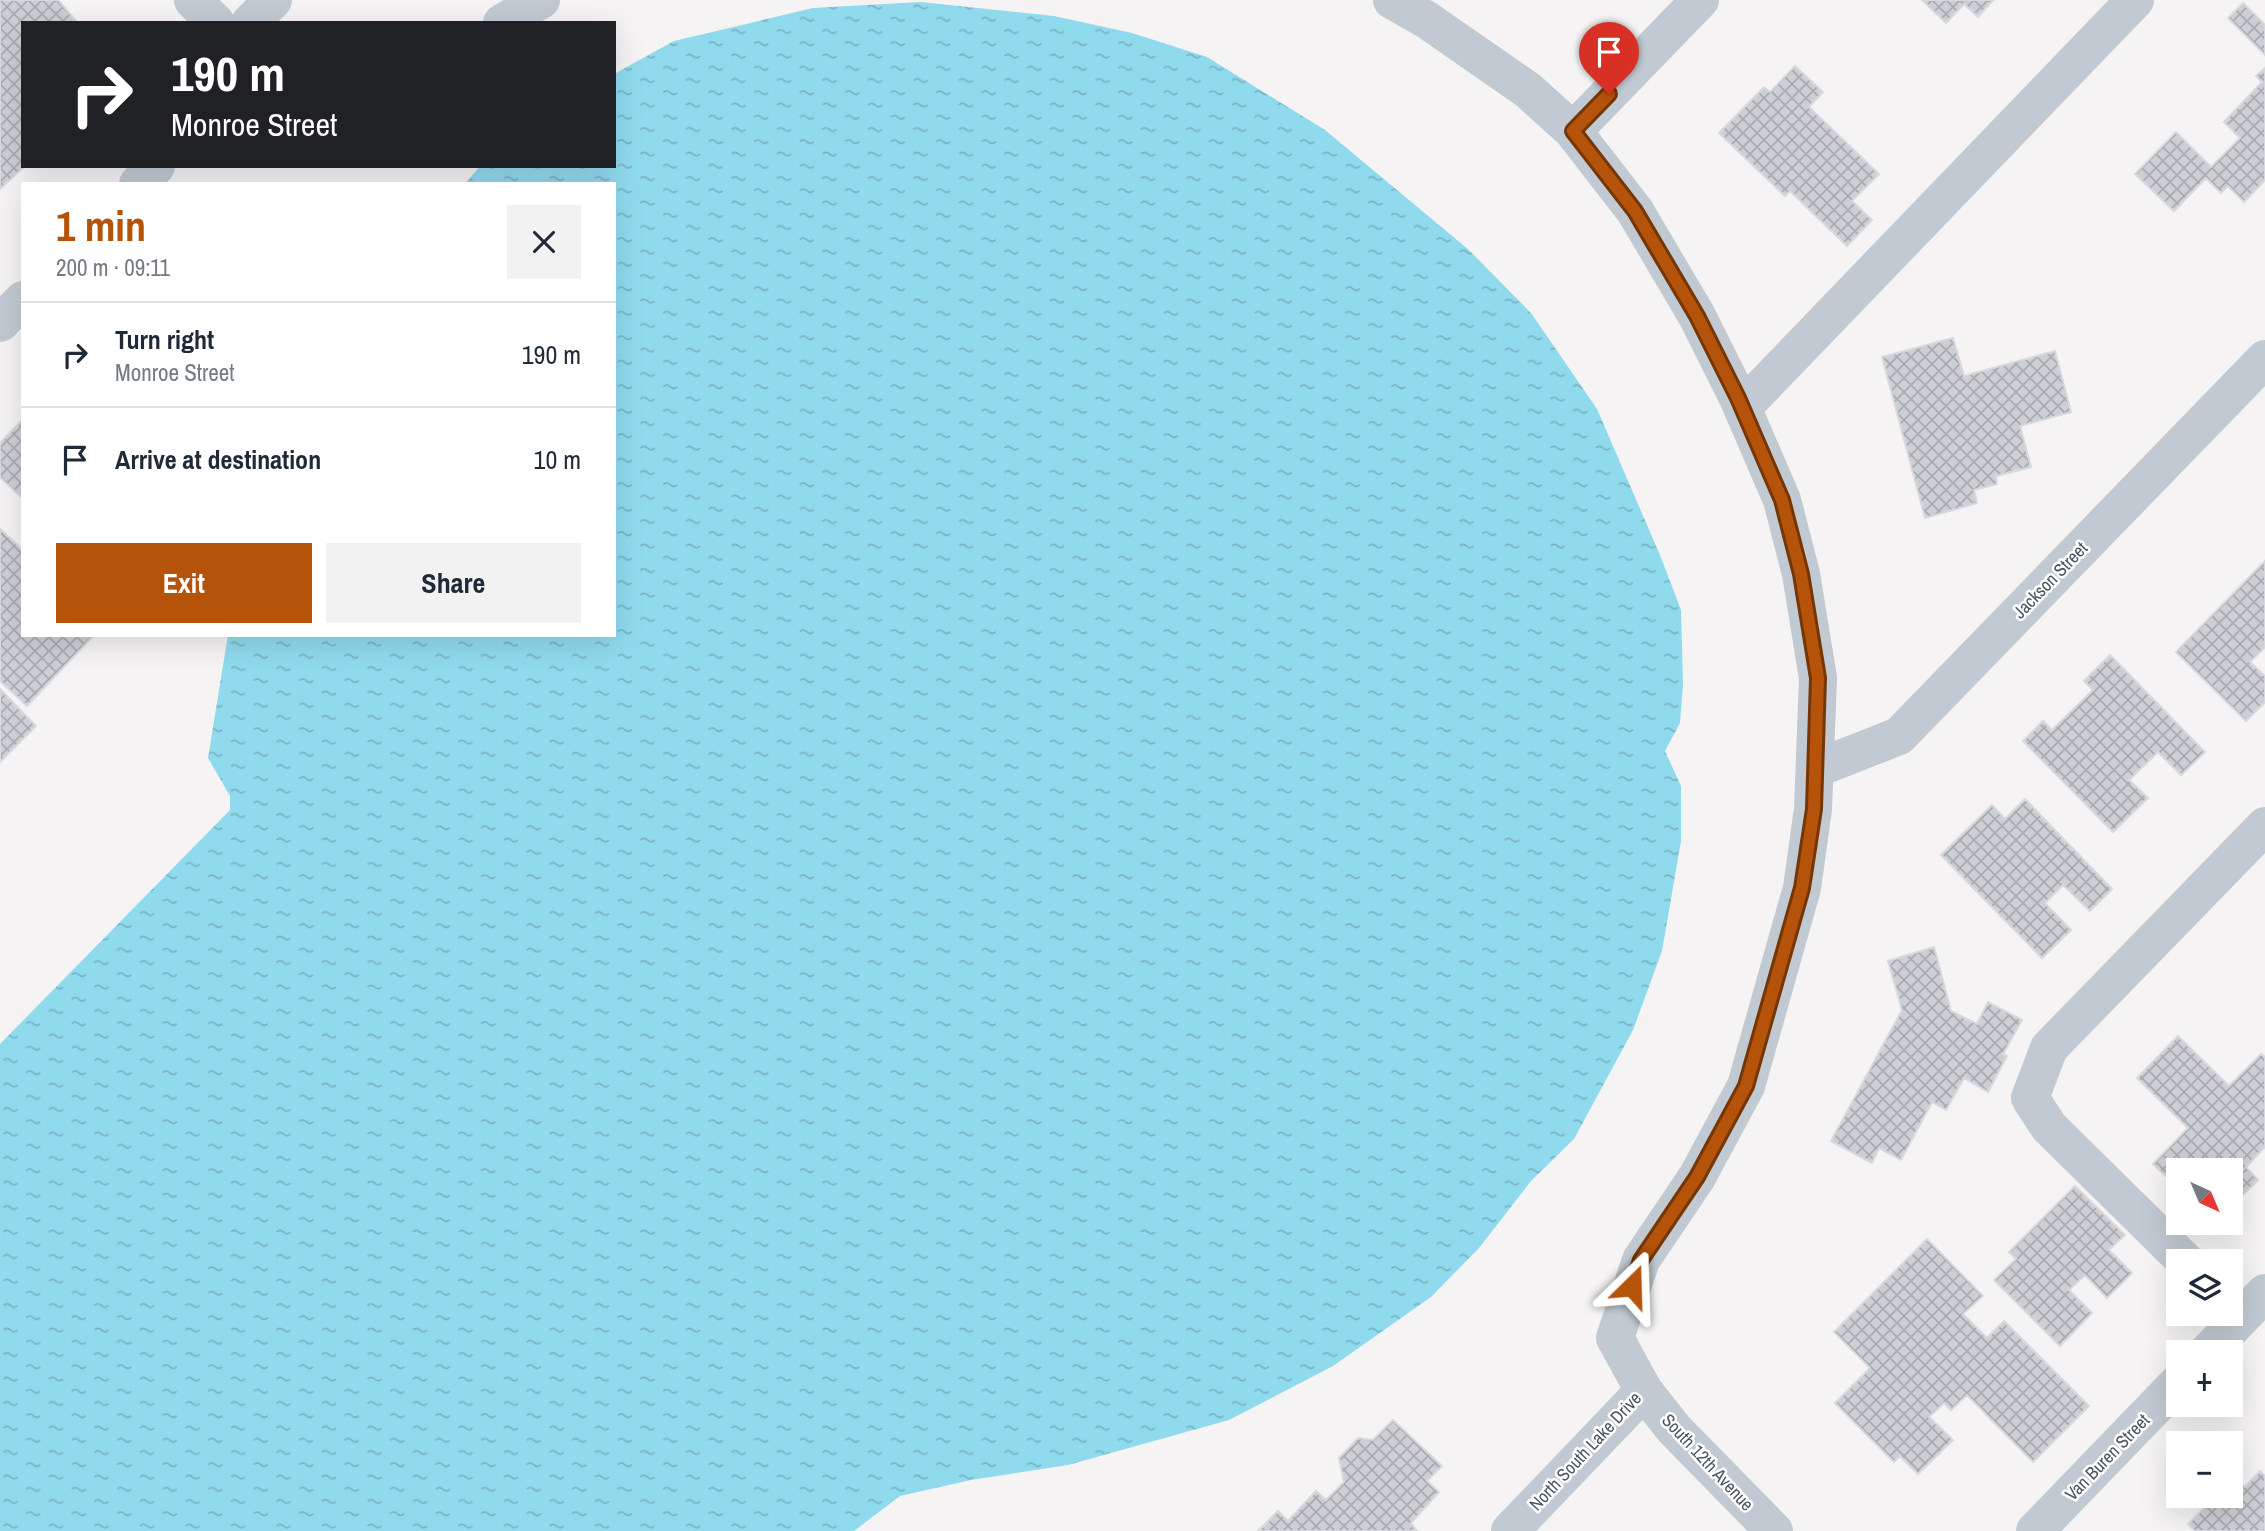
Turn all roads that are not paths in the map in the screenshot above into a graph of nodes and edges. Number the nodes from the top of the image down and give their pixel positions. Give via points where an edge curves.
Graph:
1 (193, 0) edge
2 (273, 0) edge
3 (541, 0) edge
4 (1392, 0) edge
5 (1700, 0) edge
6 (2135, 0) edge
7 (214, 21) edge
8 (252, 21) edge
9 (505, 21) edge
10 (1573, 131) junction
11 (154, 168) edge
12 (140, 182) edge
13 (21, 302) edge
14 (0, 323) edge
15 (2265, 359) edge
16 (1742, 408) junction
17 (1815, 769) junction
18 (2265, 826) edge
19 (2173, 1249) edge
20 (2246, 1305) edge
21 (2218, 1340) edge
22 (1644, 1391) junction
23 (2166, 1395) edge
24 (1510, 1531) edge
25 (1774, 1531) edge
26 (2035, 1531) edge

1 - 7 street
2 - 8 street
3 - 9 street
4 - 10 street, North South Lake Drive via 1529,91
5 - 10 street
6 - 16 street
10 - 16 street, North South Lake Drive via 1635,211 1697,316
11 - 12 street
13 - 14 street
15 - 17 street, Jackson Street via 1899,736
16 - 17 street, North South Lake Drive via 1782,500 1801,574 1818,678
17 - 22 street, North South Lake Drive via 1802,888 1746,1086 1697,1177 1641,1260 1615,1338
18 - 19 street via 2049,1048 2030,1098 2049,1128
20 - 21 street
22 - 24 street, North South Lake Drive
22 - 25 street, South 12th Avenue via 1674,1429
23 - 26 street, Van Buren Street

